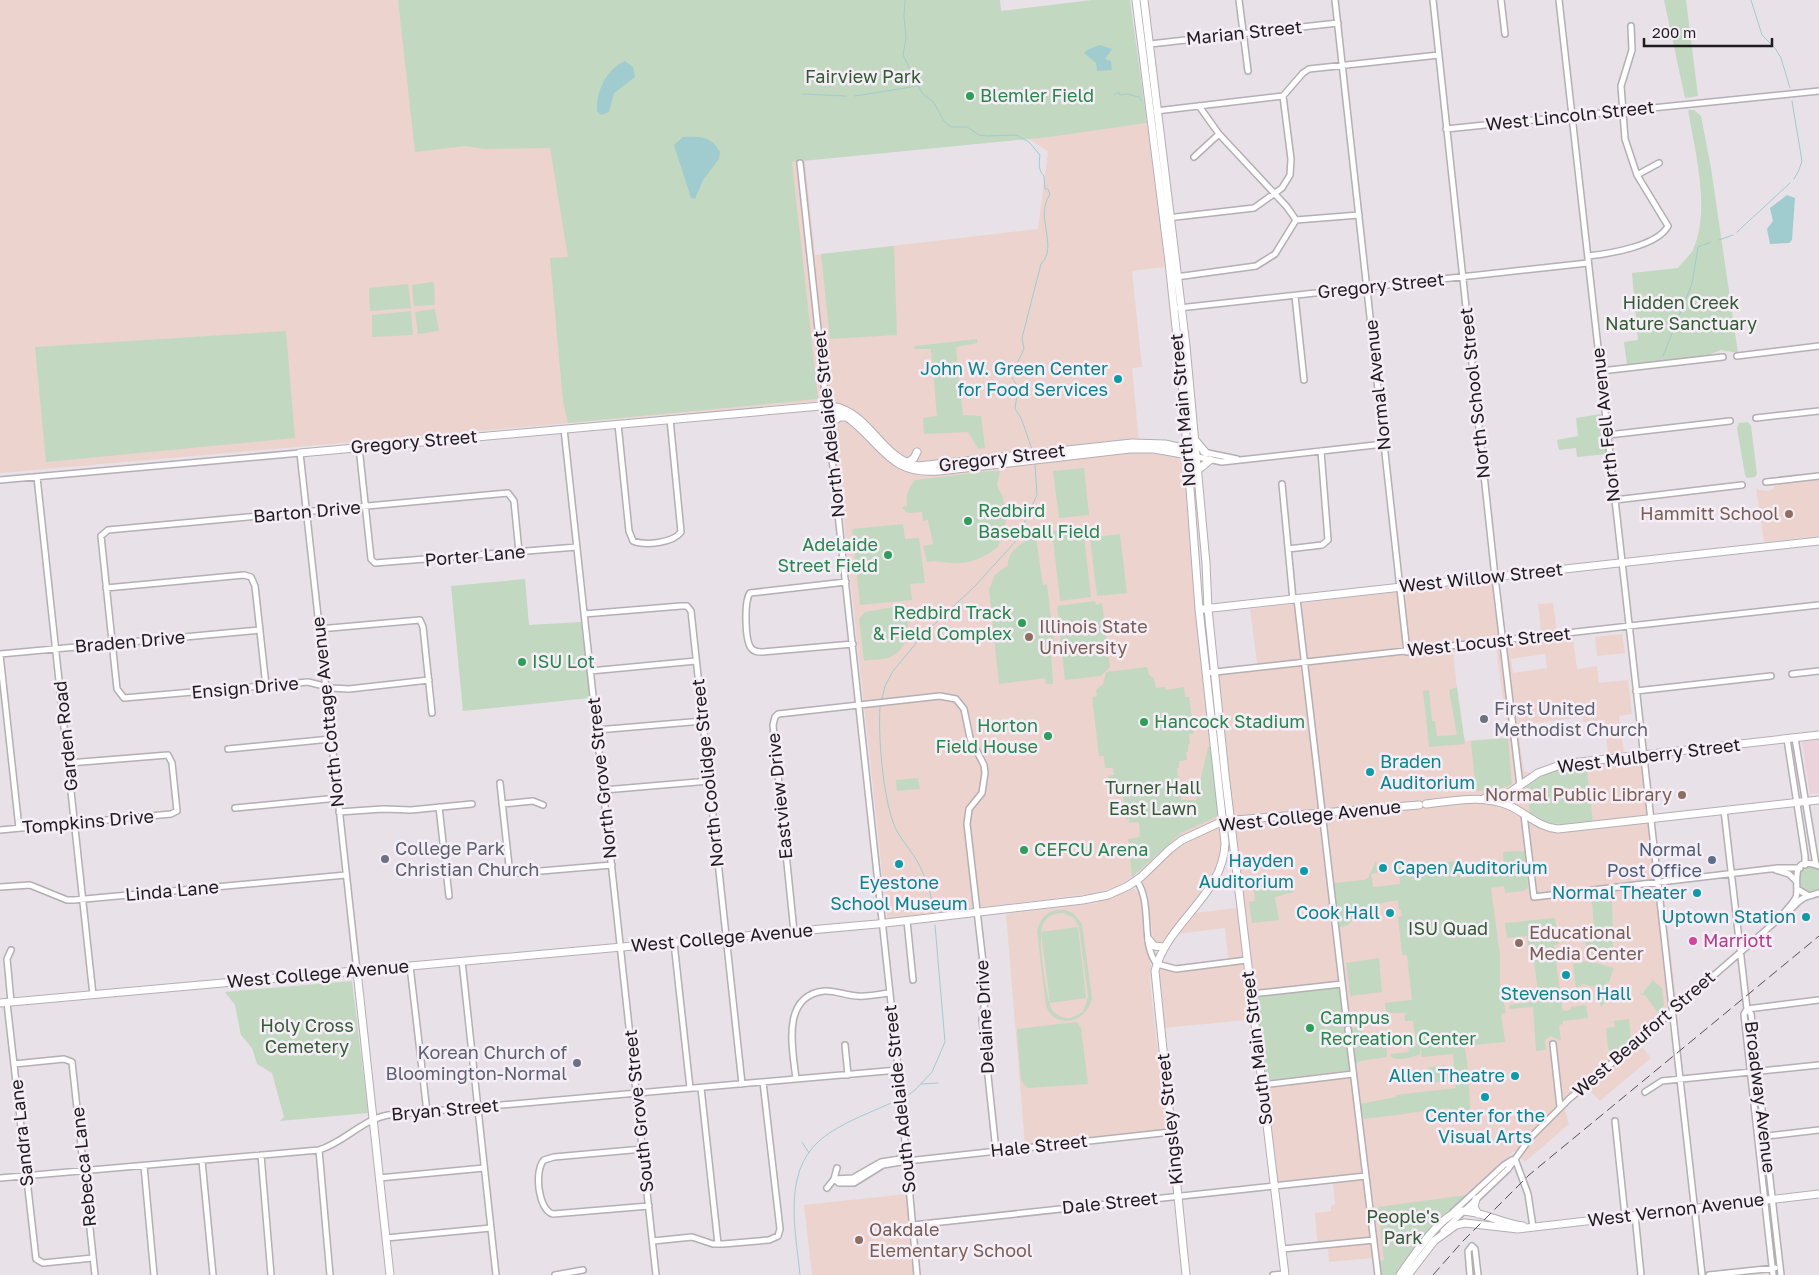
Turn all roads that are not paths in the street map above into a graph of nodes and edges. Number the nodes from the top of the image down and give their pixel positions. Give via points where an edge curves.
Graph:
1 (1136, 0) edge
2 (1144, 0) edge
3 (1239, 0) edge
4 (1335, 0) edge
5 (1433, 0) edge
6 (1501, 0) edge
7 (1559, 0) edge
8 (1338, 23) junction
9 (1631, 26) dead end
10 (1243, 34) junction
11 (1504, 34) dead end
12 (1150, 44) junction
13 (1439, 55) junction
14 (1343, 66) junction
15 (1248, 71) dead end
16 (1819, 91) edge
17 (1283, 96) junction
18 (1199, 106) junction
19 (1155, 111) junction
20 (1622, 111) junction
21 (1572, 116) junction
22 (1446, 129) junction
23 (1219, 134) junction
24 (1194, 157) dead end
25 (800, 163) dead end
26 (1659, 163) dead end
27 (1637, 175) junction
28 (1275, 194) junction
29 (1359, 215) junction
30 (1168, 218) junction
31 (1296, 220) junction
32 (1588, 256) junction
33 (1588, 263) junction
34 (1175, 277) junction
35 (1462, 277) junction
36 (1367, 288) junction
37 (1295, 296) junction
38 (1182, 308) junction
39 (1174, 309) junction
40 (1819, 346) edge
41 (1737, 356) dead end
42 (1723, 357) dead end
43 (1601, 371) junction
44 (1304, 380) dead end
45 (827, 407) junction
46 (1819, 411) edge
47 (846, 417) junction
48 (1756, 418) dead end
49 (670, 419) junction
50 (1730, 421) dead end
51 (618, 424) junction
52 (829, 425) junction
53 (564, 429) junction
54 (1186, 434) junction
55 (1608, 435) junction
56 (1195, 440) junction
57 (1384, 444) junction
58 (1172, 446) junction
59 (359, 447) junction
60 (1321, 451) junction
61 (917, 452) dead end
62 (1188, 452) junction
63 (300, 453) junction
64 (1177, 453) junction
65 (1196, 454) junction
66 (1208, 456) junction
67 (907, 463) junction
68 (1189, 469) junction
69 (1198, 470) junction
70 (1819, 476) edge
71 (37, 477) junction
72 (0, 480) edge
73 (1766, 482) dead end
74 (1282, 484) dead end
75 (1742, 485) dead end
76 (1615, 500) junction
77 (365, 507) junction
78 (306, 512) junction
79 (1819, 541) edge
80 (577, 546) junction
81 (1288, 549) junction
82 (519, 552) junction
83 (1622, 563) junction
84 (1495, 577) junction
85 (846, 582) junction
86 (1399, 587) junction
87 (106, 588) junction
88 (1295, 599) junction
89 (1819, 605) edge
90 (1208, 609) junction
91 (1199, 610) junction
92 (584, 614) junction
93 (1629, 627) junction
94 (319, 629) junction
95 (260, 630) junction
96 (1503, 641) junction
97 (112, 644) junction
98 (853, 644) junction
99 (56, 649) junction
100 (1407, 652) junction
101 (0, 654) edge
102 (696, 661) junction
103 (1305, 663) junction
104 (590, 671) junction
105 (1819, 671) edge
106 (1214, 672) junction
107 (1206, 674) junction
108 (1792, 674) dead end
109 (1771, 676) dead end
110 (429, 680) junction
111 (266, 686) junction
112 (325, 686) junction
113 (1636, 691) junction
114 (860, 706) junction
115 (432, 713) dead end
116 (702, 721) junction
117 (597, 730) junction
118 (1819, 735) edge
119 (1791, 738) junction
120 (331, 739) junction
121 (228, 749) dead end
122 (1644, 755) junction
123 (69, 763) junction
124 (709, 781) junction
125 (500, 783) dead end
126 (1520, 786) junction
127 (604, 790) junction
128 (338, 798) junction
129 (1485, 798) junction
130 (1819, 800) edge
131 (1801, 802) junction
132 (472, 804) dead end
133 (502, 804) junction
134 (543, 806) dead end
135 (440, 807) junction
136 (235, 808) dead end
137 (1724, 810) junction
138 (339, 812) junction
139 (1321, 813) junction
140 (1524, 815) junction
141 (1650, 819) junction
142 (1227, 821) junction
143 (75, 823) junction
144 (19, 828) junction
145 (0, 830) edge
146 (612, 865) junction
147 (1803, 866) junction
148 (1818, 866) edge
149 (1773, 870) junction
150 (1732, 874) junction
151 (346, 875) junction
152 (1795, 880) junction
153 (1137, 881) junction
154 (1658, 883) junction
155 (0, 887) edge
156 (1797, 888) junction
157 (1819, 893) edge
158 (449, 896) dead end
159 (1809, 896) junction
160 (83, 899) junction
161 (978, 912) junction
162 (1782, 916) junction
163 (907, 921) junction
164 (882, 924) junction
165 (794, 932) junction
166 (726, 938) junction
167 (1149, 940) junction
168 (674, 943) junction
169 (620, 947) junction
170 (1164, 947) junction
171 (11, 950) dead end
172 (1741, 951) junction
173 (1247, 960) junction
174 (462, 962) junction
175 (1157, 964) junction
176 (410, 966) junction
177 (356, 971) junction
178 (913, 980) dead end
179 (1342, 984) junction
180 (889, 993) junction
181 (1251, 994) junction
182 (93, 995) junction
183 (1819, 1000) edge
184 (6, 1003) edge
185 (1747, 1009) junction
186 (1673, 1010) junction
187 (1346, 1016) tunnel mouth
188 (1348, 1029) tunnel mouth
189 (1553, 1044) dead end
190 (845, 1045) dead end
191 (14, 1064) junction
192 (1819, 1065) edge
193 (898, 1070) junction
194 (1758, 1071) junction
195 (1751, 1072) junction
196 (1353, 1074) junction
197 (848, 1075) junction
198 (796, 1079) junction
199 (1681, 1080) junction
200 (763, 1082) junction
201 (742, 1084) junction
202 (1262, 1085) junction
203 (690, 1088) junction
204 (701, 1088) junction
205 (1645, 1092) dead end
206 (636, 1093) junction
207 (1560, 1107) junction
208 (477, 1108) junction
209 (427, 1112) junction
210 (372, 1120) junction
211 (1615, 1121) dead end
212 (1819, 1130) edge
213 (1171, 1132) junction
214 (1758, 1136) junction
215 (1766, 1136) junction
216 (319, 1150) junction
217 (643, 1150) junction
218 (996, 1151) junction
219 (261, 1155) junction
220 (1515, 1159) junction
221 (202, 1160) junction
222 (907, 1161) junction
223 (144, 1166) junction
224 (484, 1168) junction
225 (837, 1168) dead end
226 (84, 1171) junction
227 (26, 1176) junction
228 (1366, 1176) junction
229 (0, 1178) edge
230 (379, 1178) junction
231 (834, 1179) junction
232 (1274, 1185) junction
233 (827, 1188) dead end
234 (1819, 1194) edge
235 (1178, 1196) junction
236 (1476, 1199) junction
237 (1769, 1200) junction
238 (649, 1206) junction
239 (1695, 1208) junction
240 (1463, 1211) junction
241 (1451, 1214) junction
242 (1478, 1214) junction
243 (1635, 1215) junction
244 (1625, 1216) junction
245 (913, 1225) junction
246 (1533, 1226) junction
247 (491, 1228) junction
248 (386, 1238) junction
249 (1374, 1240) junction
250 (653, 1241) junction
251 (1434, 1241) junction
252 (718, 1244) junction
253 (1282, 1249) junction
254 (93, 1258) junction
255 (1772, 1268) junction
256 (583, 1270) dead end
257 (1780, 1272) edge
258 (1285, 1274) edge
259 (95, 1275) edge
260 (154, 1275) edge
261 (213, 1275) edge
262 (271, 1275) edge
263 (330, 1275) edge
264 (390, 1275) edge
265 (496, 1275) edge
266 (555, 1275) edge
267 (656, 1275) edge
268 (917, 1275) edge
269 (1186, 1275) edge
270 (1273, 1275) edge
271 (1378, 1275) edge
272 (1400, 1275) edge
273 (1408, 1275) edge
274 (1470, 1275) edge
275 (1478, 1275) edge
276 (1641, 1275) edge
277 (1702, 1275) edge
278 (1708, 1275) edge
279 (1773, 1275) edge

1 - 30 main road, North Main Street
2 - 12 main road, North Main Street
3 - 10 street
4 - 8 street, Normal Avenue
5 - 13 street, North School Street
6 - 11 street
7 - 21 street, North Fell Avenue
8 - 10 street, Marian Street
8 - 14 street, Normal Avenue
9 - 20 street via 1632,50 1620,86
10 - 12 street, Marian Street
10 - 15 street
12 - 19 main road, North Main Street
13 - 14 street
13 - 22 street, North School Street
14 - 17 street via 1303,73
14 - 29 street, Normal Avenue
16 - 20 street, West Lincoln Street
17 - 18 street
17 - 28 street via 1291,168 1287,181
18 - 19 street
18 - 23 street
19 - 30 main road, North Main Street
20 - 21 street, West Lincoln Street
20 - 27 street via 1627,145
21 - 22 street, West Lincoln Street
21 - 32 street, North Fell Avenue
22 - 35 street, North School Street
23 - 24 street
23 - 28 street
25 - 45 street, North Adelaide Street
26 - 27 street
27 - 32 street via 1668,224 1667,229 1633,247
28 - 30 street via 1247,210
28 - 31 street
29 - 31 street
29 - 36 street, Normal Avenue
30 - 34 main road, North Main Street
31 - 34 street via 1275,254 1256,266
32 - 33 street, North Fell Avenue
33 - 35 street, Gregory Street
33 - 43 street, North Fell Avenue
34 - 38 main road, North Main Street
34 - 39 main road, North Main Street
35 - 36 street, Gregory Street
35 - 84 street, North School Street
36 - 37 street, Gregory Street
36 - 57 street, Normal Avenue
37 - 38 street, Gregory Street
37 - 44 street
38 - 39 street, Gregory Street
38 - 56 main road, North Main Street
39 - 54 main road, North Main Street
40 - 41 street
42 - 43 street
43 - 55 street, North Fell Avenue
45 - 47 main road, Gregory Street
45 - 49 main road, Gregory Street
45 - 52 street, North Adelaide Street
45 - 67 main road, Gregory Street via 839,407 850,412 895,457
46 - 48 street
47 - 52 main road via 839,417
47 - 64 main road, Gregory Street via 890,460 916,471 1122,450 1154,449
49 - 51 main road, Gregory Street
49 - 51 street via 682,529 679,536 671,540 640,543 633,541 629,531
50 - 55 street
51 - 53 main road, Gregory Street
52 - 85 street, North Adelaide Street
53 - 59 main road, Gregory Street
53 - 80 street, North Grove Street
54 - 58 main road via 1182,441
54 - 62 main road, North Main Street
55 - 76 street, North Fell Avenue
56 - 65 main road, North Main Street
56 - 66 main road
57 - 60 street
57 - 86 street, Normal Avenue
58 - 62 main road, Gregory Street
58 - 67 main road, Gregory Street via 1132,443 930,466
59 - 63 main road, Gregory Street
59 - 77 street
60 - 66 street via 1245,460
60 - 81 street via 1328,540 1322,545
61 - 67 main road
62 - 64 main road, Gregory Street
62 - 65 main road, Gregory Street
62 - 68 main road, North Main Street
63 - 71 street, Gregory Street
63 - 78 street, North Cottage Avenue
64 - 68 main road
65 - 66 street
65 - 69 main road, North Main Street
66 - 69 main road
68 - 91 main road, North Main Street
69 - 90 main road, North Main Street
70 - 73 street
71 - 72 street, Gregory Street
71 - 99 street, Garden Road
74 - 81 street
75 - 76 street
76 - 83 street, North Fell Avenue
77 - 78 street, Barton Drive
77 - 82 street, Porter Lane via 373,562 385,564
77 - 82 street, Barton Drive via 505,494 514,501
78 - 87 street, Barton Drive via 108,530 102,533
78 - 94 street, North Cottage Avenue
79 - 83 main road, West Willow Street
80 - 82 street, Porter Lane
80 - 92 street, North Grove Street
81 - 88 street
83 - 84 main road, West Willow Street
83 - 93 street, North Fell Avenue
84 - 86 main road, West Willow Street
84 - 96 street, North School Street
85 - 98 street, North Adelaide Street
85 - 98 street via 750,593 745,606 749,641 756,652
86 - 88 main road, West Willow Street
86 - 100 street, Normal Avenue
87 - 95 street via 244,575 253,579
87 - 97 street
88 - 90 main road, West Willow Street
88 - 103 street
89 - 93 street, West Locust Street
90 - 91 main road, West Willow Street
90 - 106 main road, North Main Street
91 - 107 main road, North Main Street
92 - 102 street, North Coolidge Street via 689,608
92 - 104 street, North Grove Street
93 - 96 street, West Locust Street
93 - 113 street, North Fell Avenue
94 - 110 street via 420,620
94 - 112 street, North Cottage Avenue
95 - 97 street, Braden Drive
95 - 111 street
96 - 100 street, West Locust Street
96 - 126 street, North School Street
97 - 99 street, Braden Drive
97 - 111 street, Ensign Drive via 117,689 127,699
98 - 114 street, North Adelaide Street
99 - 101 street, Braden Drive
99 - 123 street, Garden Road
100 - 103 street, West Locust Street
101 - 144 street
102 - 104 street
102 - 116 street, North Coolidge Street
103 - 106 street, West Locust Street
103 - 139 street
104 - 117 street, North Grove Street
105 - 108 street
106 - 107 street, West Locust Street
106 - 142 main road, North Main Street
107 - 142 main road, North Main Street
109 - 113 street
110 - 112 street, Ensign Drive via 350,689
110 - 115 street
111 - 112 street, Ensign Drive via 308,682
112 - 120 street, North Cottage Avenue
113 - 122 street, North Fell Avenue
114 - 161 street, Delaine Drive via 946,696 962,705 970,738 985,773 982,793 972,804 968,816
114 - 164 street, North Adelaide Street
114 - 165 street, Eastview Drive via 778,714 773,719
116 - 117 street
116 - 124 street, North Coolidge Street
117 - 127 street, North Grove Street
118 - 119 main road, West Mulberry Street
119 - 122 main road, West Mulberry Street
119 - 131 street
119 - 131 street
120 - 121 street
120 - 128 street, North Cottage Avenue
122 - 126 main road, West Mulberry Street via 1550,767
122 - 141 street, North Fell Avenue
123 - 143 street, Garden Road
123 - 143 street, Tompkins Drive via 170,756 177,808 176,812
124 - 127 street
124 - 166 street, North Coolidge Street
125 - 133 street
126 - 129 main road, West Mulberry Street via 1509,793
127 - 146 street, North Grove Street
128 - 136 street
128 - 138 street, North Cottage Avenue
129 - 139 main road, West College Avenue
129 - 140 main road, West College Avenue via 1509,805
130 - 131 main road, West College Avenue
131 - 137 main road, West College Avenue
131 - 147 street via 1806,856
131 - 148 street
132 - 135 street
133 - 134 street via 533,801
133 - 146 street via 512,872
135 - 138 street
135 - 158 street
137 - 141 main road, West College Avenue
137 - 150 street, Broadway Avenue
138 - 151 street, North Cottage Avenue
139 - 142 main road, West College Avenue
139 - 179 street
140 - 141 main road, West College Avenue via 1543,826 1558,829
140 - 154 street via 1534,897
141 - 154 street, North Fell Avenue
142 - 153 main road, West College Avenue via 1182,840
142 - 170 main road, Kingsley Street via 1225,850 1218,874
142 - 173 main road, South Main Street
143 - 144 street, Tompkins Drive
143 - 160 street, Garden Road
144 - 145 street, Tompkins Drive
146 - 169 street, North Grove Street
147 - 148 street
147 - 149 street
147 - 152 street
149 - 150 street
149 - 152 street via 1789,874
150 - 154 street
150 - 172 street, Broadway Avenue
151 - 160 street, Linda Lane
151 - 177 street, North Cottage Avenue
152 - 156 street
153 - 161 main road, West College Avenue via 1120,891 1097,898
153 - 167 street, Kingsley Street via 1144,894
154 - 186 street, North Fell Avenue
155 - 160 street, Linda Lane via 30,885 66,900
156 - 159 street
156 - 162 street, West Beaufort Street via 1795,900
157 - 159 street
159 - 162 street, West Beaufort Street
160 - 182 street, Garden Road
161 - 163 main road, West College Avenue
161 - 218 street, Delaine Drive via 986,990 982,1019
162 - 172 street, West Beaufort Street
163 - 164 main road, West College Avenue
163 - 178 street
164 - 165 main road, West College Avenue
164 - 180 street, South Adelaide Street
165 - 166 main road, West College Avenue
166 - 168 main road, West College Avenue
166 - 201 street, North Coolidge Street
167 - 170 main road via 1154,946
167 - 175 street, Kingsley Street via 1152,959
168 - 169 main road, West College Avenue
168 - 203 street
169 - 174 main road, West College Avenue
169 - 206 street, South Grove Street
170 - 175 main road, Kingsley Street
171 - 184 street, Sandra Lane via 7,959
172 - 185 street, Broadway Avenue
172 - 186 street, West Beaufort Street
173 - 175 street via 1176,969
173 - 181 main road, South Main Street
174 - 176 main road, West College Avenue
174 - 208 street
175 - 213 main road, Kingsley Street via 1156,990
176 - 177 main road, West College Avenue
176 - 209 street
177 - 182 main road, West College Avenue
177 - 210 main road
179 - 181 street
179 - 187 street
180 - 193 street, South Adelaide Street
180 - 198 street via 858,996 822,991 801,1002 792,1028
181 - 202 main road, South Main Street
182 - 184 main road, West College Avenue
183 - 185 street
184 - 191 street, Sandra Lane
185 - 194 street, Broadway Avenue via 1751,1014
185 - 195 street, Broadway Avenue via 1744,1014
186 - 199 street, North Fell Avenue
186 - 207 street, West Beaufort Street
188 - 196 street
189 - 207 street
190 - 197 street
191 - 226 street, Rebecca Lane via 70,1060
191 - 227 street, Sandra Lane
192 - 194 street
193 - 197 street, Bryan Street
193 - 222 street, South Adelaide Street
194 - 195 street
194 - 215 street, Broadway Avenue
195 - 199 street
195 - 214 street, Broadway Avenue
196 - 202 street
196 - 228 street
197 - 198 street, Bryan Street
198 - 200 street, Bryan Street
199 - 205 street via 1658,1083
199 - 239 street, North Fell Avenue
200 - 201 street, Bryan Street
200 - 252 street via 780,1229 778,1236 769,1240
201 - 204 street, Bryan Street
202 - 232 main road, South Main Street
203 - 204 street, Bryan Street
203 - 206 street, Bryan Street
204 - 252 street
206 - 208 street, Bryan Street
206 - 217 street, South Grove Street
207 - 220 street, West Beaufort Street
208 - 209 street, Bryan Street
208 - 224 street
209 - 210 street, Bryan Street via 388,1115
210 - 216 street, Bryan Street via 339,1142
210 - 230 main road
211 - 244 street
212 - 215 street
213 - 218 street, Hale Street
213 - 235 main road, Kingsley Street
214 - 215 street
214 - 237 street, Broadway Avenue
215 - 237 street, Broadway Avenue
216 - 219 street, Bryan Street
216 - 263 street
217 - 238 street, South Grove Street
217 - 238 street via 554,1157 542,1162 539,1171 542,1204 553,1214
218 - 222 street, Hale Street
219 - 221 street, Bryan Street
219 - 262 street
220 - 236 street, West Beaufort Street
220 - 241 street, West Beaufort Street via 1504,1165
220 - 246 street via 1528,1194
221 - 223 street, Bryan Street
221 - 261 street
222 - 231 street, Hale Street via 883,1165 848,1184
222 - 245 street, South Adelaide Street
223 - 226 street, Bryan Street
223 - 260 street
224 - 230 street
224 - 247 street
225 - 231 street
226 - 227 street, Bryan Street
226 - 254 street, Rebecca Lane
227 - 229 street, Bryan Street
227 - 254 street, Sandra Lane via 37,1262
228 - 232 street, Dale Street
228 - 249 street
230 - 248 main road
231 - 233 street
232 - 235 street, Dale Street
232 - 253 main road, South Main Street
234 - 237 main road, West Vernon Avenue
235 - 245 street, Dale Street
235 - 269 main road, Kingsley Street
236 - 240 street, West Beaufort Street
236 - 242 main road via 1474,1207
237 - 239 main road, West Vernon Avenue
237 - 255 street, Broadway Avenue
237 - 257 street, Broadway Avenue
238 - 250 street, South Grove Street
239 - 243 main road, West Vernon Avenue
239 - 277 street, North Fell Avenue
240 - 241 main road, West Vernon Avenue
240 - 242 main road, West Vernon Avenue
240 - 251 street, West Beaufort Street
241 - 272 main road, West Beaufort Street
242 - 246 main road, West Vernon Avenue via 1510,1224
243 - 244 main road, West Vernon Avenue
243 - 276 street
244 - 246 main road, West Vernon Avenue
245 - 268 street, South Adelaide Street
246 - 251 main road, West Vernon Avenue via 1510,1230 1465,1222
247 - 248 street
247 - 265 street
248 - 264 main road
249 - 253 street
249 - 271 street
250 - 252 street via 692,1237
250 - 267 street, South Grove Street
251 - 273 main road, West Beaufort Street
253 - 258 main road, South Main Street
254 - 259 street, Rebecca Lane
255 - 257 street
255 - 278 street
255 - 279 street, Broadway Avenue
256 - 266 street
258 - 270 street
274 - 275 street via 1468,1251 1472,1246

